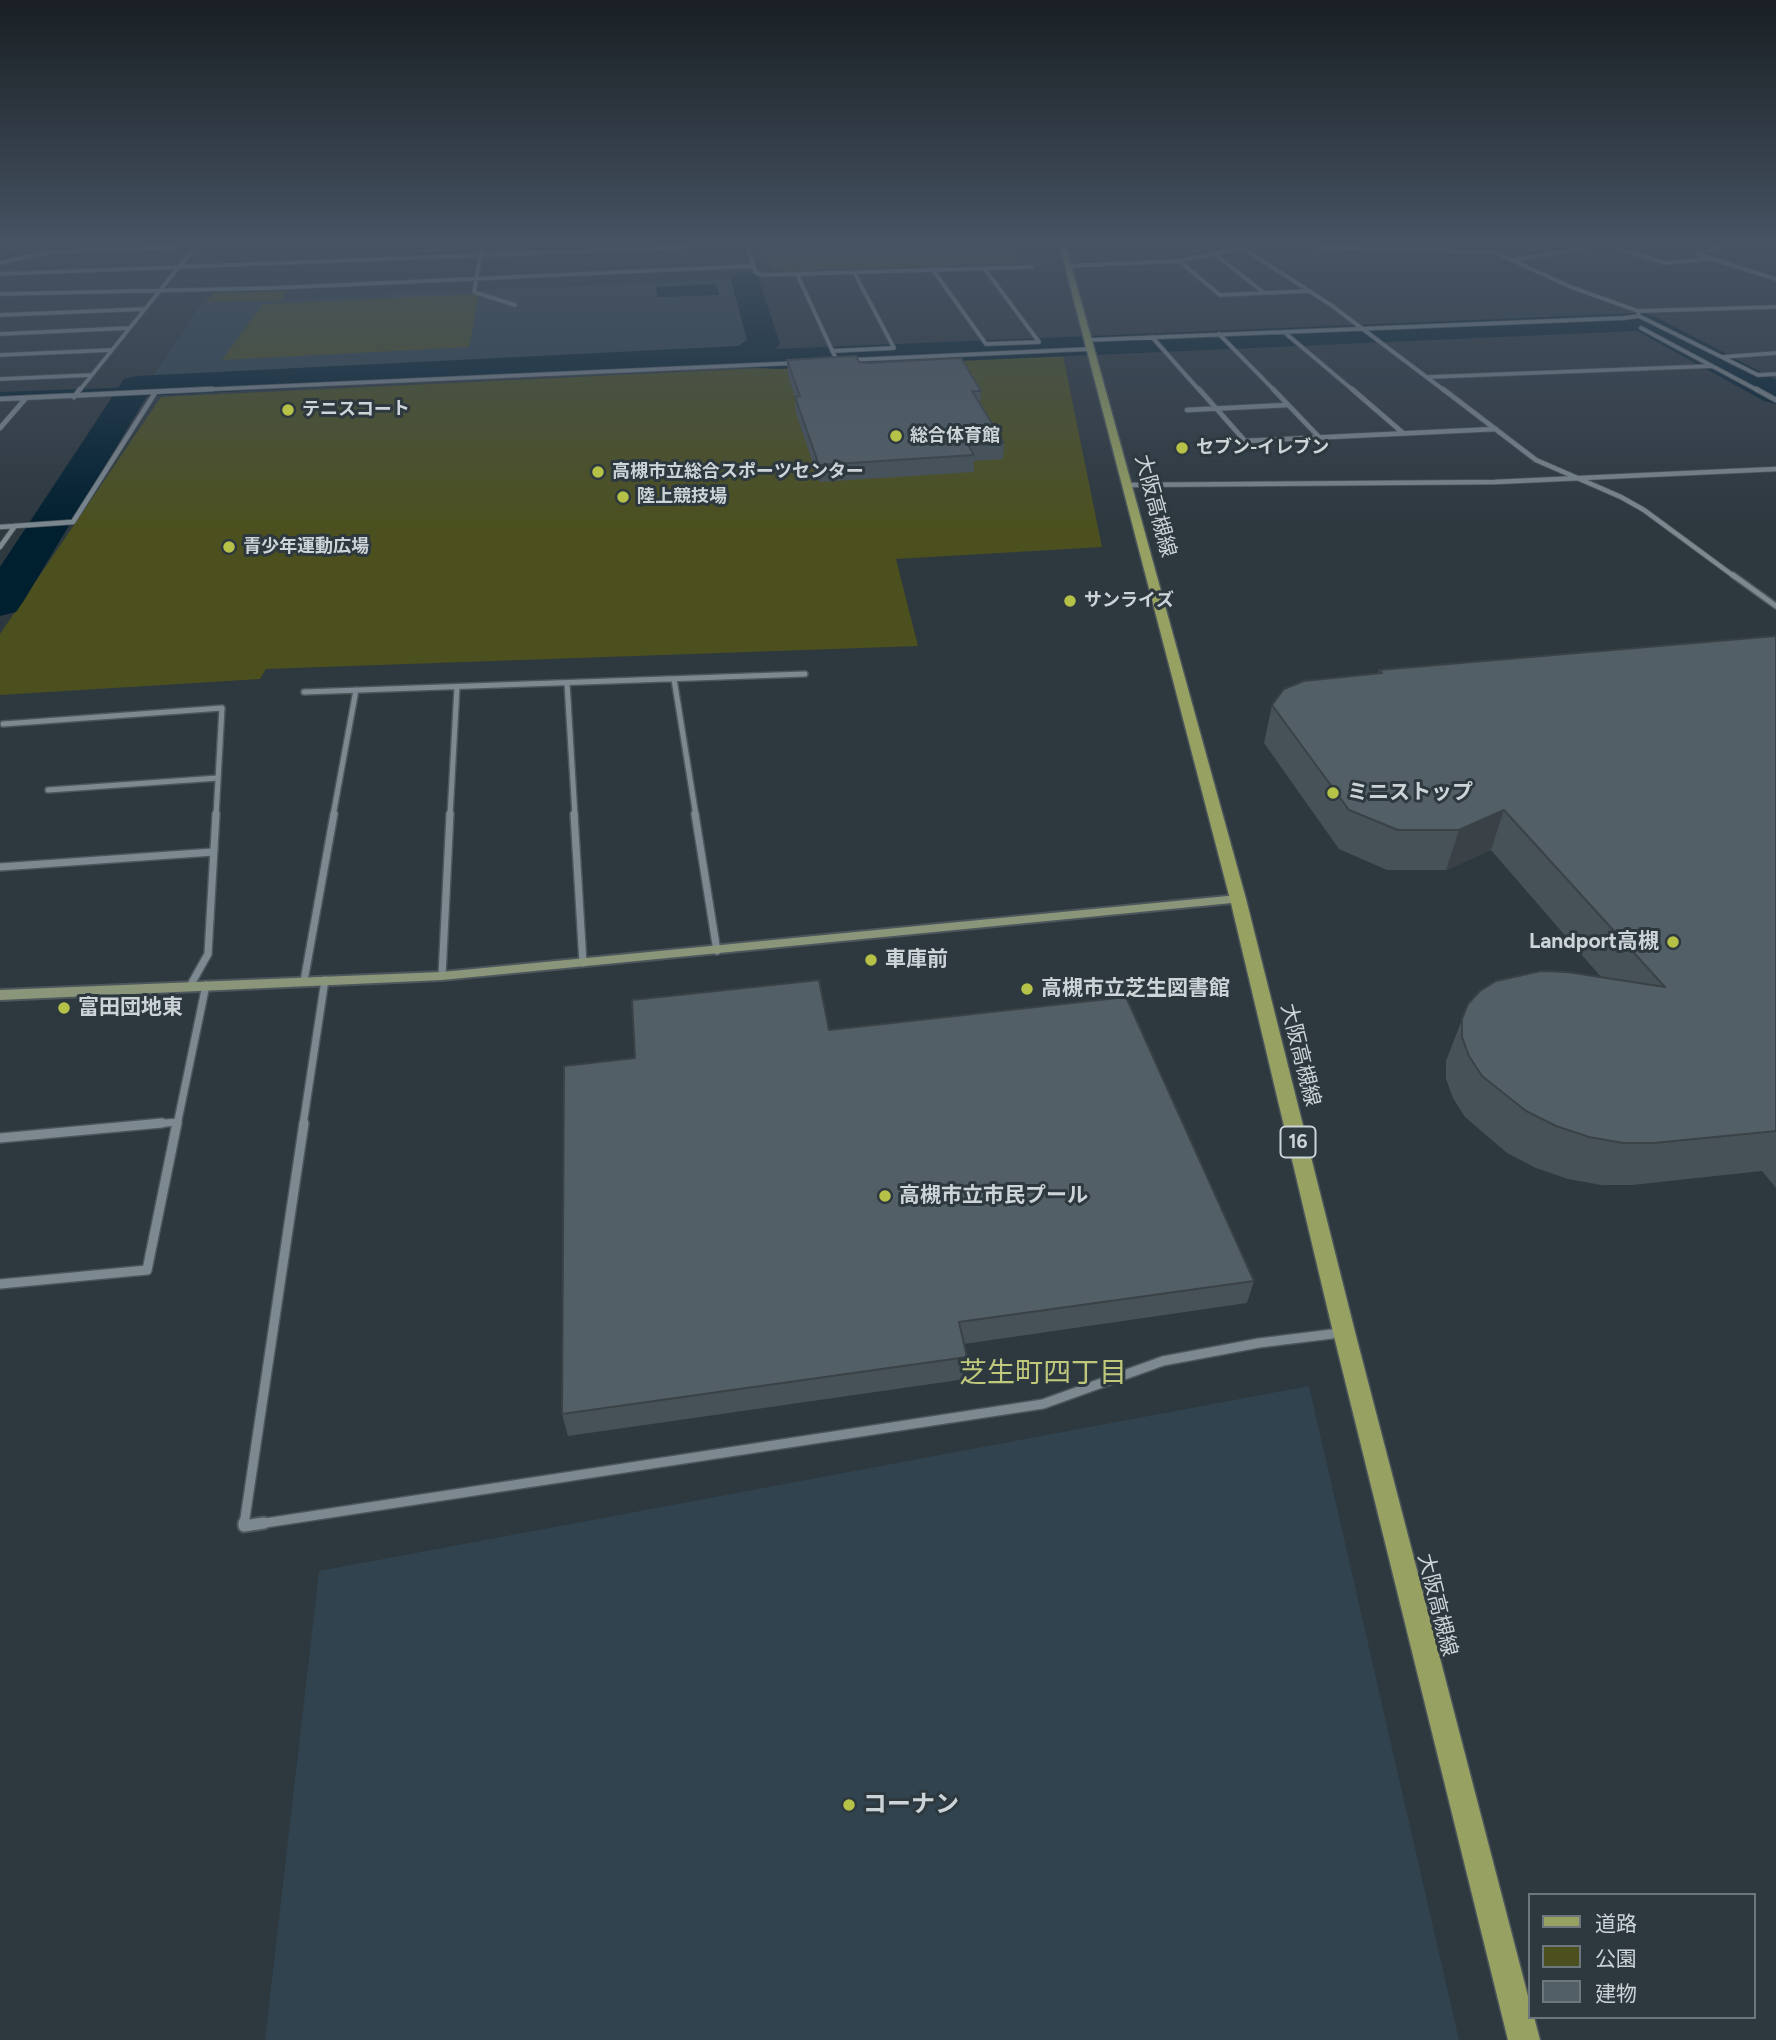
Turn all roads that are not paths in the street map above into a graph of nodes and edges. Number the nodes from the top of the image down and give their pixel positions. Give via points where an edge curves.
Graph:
1 (117, 342) edge
2 (829, 342) edge
3 (891, 342) edge
4 (985, 342) edge
5 (1035, 342) edge
6 (1105, 342) edge
7 (1157, 342) edge
8 (1227, 342) edge
9 (1295, 342) edge
10 (1382, 342) edge
11 (1668, 342) edge
12 (1692, 342) edge
13 (1021, 343) junction
14 (1089, 344) junction
15 (111, 350) junction
16 (1028, 352) junction
17 (1776, 354) edge
18 (0, 355) edge
19 (835, 356) junction
20 (1721, 357) junction
21 (824, 361) edge
22 (799, 363) edge
23 (1712, 366) junction
24 (92, 374) junction
25 (1776, 374) edge
26 (1428, 377) junction
27 (0, 379) edge
28 (155, 393) junction
29 (74, 397) junction
30 (26, 398) junction
31 (0, 399) edge
32 (1776, 400) edge
33 (1287, 405) junction
34 (1216, 408) junction
35 (1187, 410) dead end
36 (1, 427) edge
37 (1496, 429) junction
38 (1404, 433) junction
39 (1319, 437) junction
40 (1776, 469) edge
41 (1574, 478) junction
42 (1126, 485) junction
43 (15, 526) junction
44 (0, 527) edge
45 (0, 547) edge
46 (1776, 606) edge
47 (805, 674) dead end
48 (674, 679) junction
49 (567, 683) junction
50 (457, 687) junction
51 (356, 690) junction
52 (304, 692) dead end
53 (3, 724) dead end
54 (218, 778) junction
55 (48, 790) dead end
56 (214, 852) junction
57 (0, 867) edge
58 (1238, 900) junction
59 (717, 951) junction
60 (583, 963) junction
61 (442, 976) junction
62 (304, 981) junction
63 (325, 981) junction
64 (206, 985) junction
65 (190, 986) junction
66 (0, 995) edge
67 (178, 1122) junction
68 (0, 1138) edge
69 (0, 1284) edge
70 (1344, 1332) junction
71 (1524, 2040) edge

1 - 15 street
2 - 19 street
3 - 19 street via 894,348
4 - 13 street
5 - 13 street
6 - 14 street
7 - 34 street
8 - 33 street
9 - 38 street
10 - 26 street
11 - 23 street
12 - 20 street
13 - 16 street
14 - 16 street
14 - 42 main road, 大阪高槻線 / 16
15 - 18 street
15 - 24 street
16 - 19 street
17 - 20 street
19 - 21 street
20 - 25 street via 1758,374
22 - 28 street
23 - 26 street
23 - 32 street
24 - 27 street
24 - 29 street
26 - 37 street
28 - 29 street
28 - 43 street via 73,522
29 - 30 street
30 - 31 street
30 - 36 street
33 - 34 street
33 - 39 street
34 - 35 street
34 - 39 street via 1245,441
37 - 38 street
37 - 41 street via 1536,460
38 - 39 street
40 - 41 street
41 - 42 street via 1375,485
41 - 46 street via 1644,510
42 - 58 main road, 大阪高槻線 / 16
43 - 44 street
43 - 45 street
47 - 48 street
48 - 49 street
48 - 59 street
49 - 50 street
49 - 60 street
50 - 51 street
50 - 61 street
51 - 52 street
51 - 62 street
53 - 54 street via 222,708
54 - 55 street
54 - 56 street
56 - 57 street
56 - 65 street via 208,954
58 - 59 street
58 - 70 main road, 大阪高槻線 / 16
59 - 60 street
60 - 61 street
61 - 63 street
62 - 63 street
62 - 64 street
63 - 70 street via 244,1526 1043,1404 1163,1361
64 - 65 street
64 - 67 street
65 - 66 street
67 - 68 street
67 - 69 street via 147,1270
70 - 71 main road, 大阪高槻線 / 16

